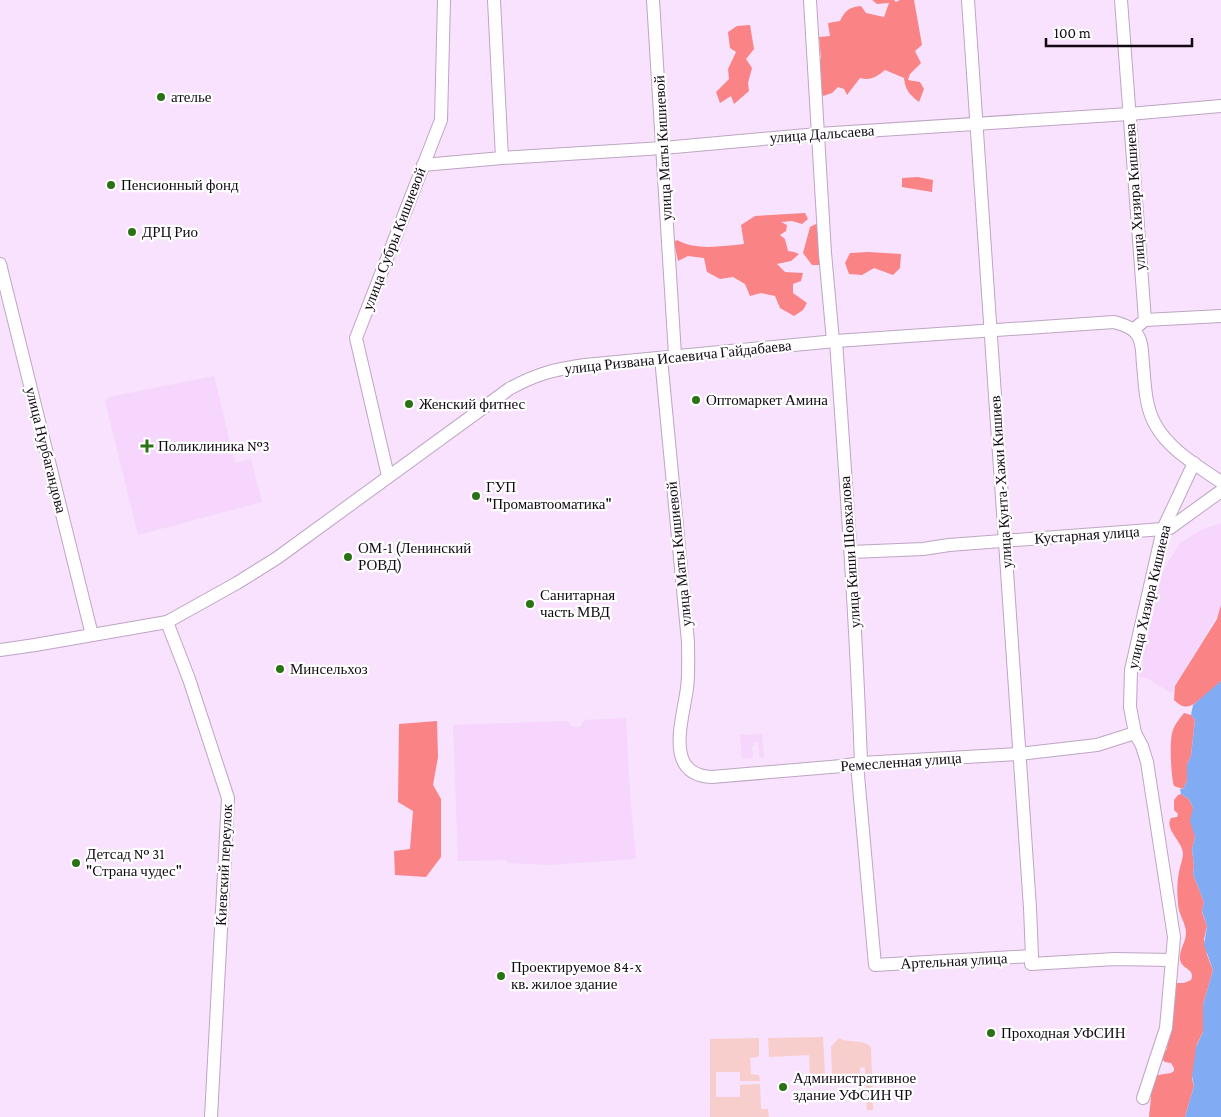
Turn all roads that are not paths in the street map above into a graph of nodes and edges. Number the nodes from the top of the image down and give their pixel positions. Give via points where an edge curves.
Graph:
1 (444, 0) edge
2 (494, 0) edge
3 (654, 0) edge
4 (810, 0) edge
5 (968, 0) edge
6 (1121, 0) edge
7 (1221, 106) edge
8 (1129, 114) junction
9 (977, 122) junction
10 (818, 134) junction
11 (663, 148) junction
12 (502, 158) junction
13 (423, 165) junction
14 (0, 264) edge
15 (1221, 316) edge
16 (1145, 320) junction
17 (1133, 330) junction
18 (990, 331) junction
19 (834, 341) junction
20 (675, 356) junction
21 (660, 358) junction
22 (1194, 463) junction
23 (388, 476) junction
24 (1221, 482) edge
25 (1221, 491) edge
26 (1163, 529) junction
27 (1005, 541) junction
28 (851, 552) junction
29 (167, 622) junction
30 (92, 635) junction
31 (0, 650) edge
32 (1135, 733) junction
33 (680, 751) joint
34 (1019, 754) junction
35 (859, 764) junction
36 (1032, 960) junction
37 (1172, 960) junction
38 (875, 966) joint
39 (1143, 1098) dead end
40 (211, 1117) edge

1 - 13 street, улица Субры Кишиевой via 441,120
2 - 12 street
3 - 11 street, улица Маты Кишиевой
4 - 10 street, улица Киши Шовхалова
5 - 9 street, улица Кунта-Хажи Кишиев
6 - 8 street, улица Хизира Кишиева
7 - 8 street, улица Дальсаева
8 - 9 street, улица Дальсаева
8 - 16 street, улица Хизира Кишиева
9 - 10 street, улица Дальсаева
9 - 18 street, улица Кунта-Хажи Кишиев
10 - 11 street, улица Дальсаева
10 - 19 street, улица Киши Шовхалова
11 - 12 street, улица Дальсаева
11 - 20 street, улица Маты Кишиевой
12 - 13 street, улица Дальсаева
13 - 23 street, улица Субры Кишиевой via 356,338
14 - 30 street, улица Нурбагандова
15 - 16 street
16 - 17 street
17 - 18 street, улица Ризвана Исаевича Гайдабаева via 1114,322
17 - 22 street via 1142,347 1151,416 1169,442
18 - 19 street, улица Ризвана Исаевича Гайдабаева
18 - 27 street, улица Кунта-Хажи Кишиев
19 - 20 street, улица Ризвана Исаевича Гайдабаева
19 - 28 street, улица Киши Шовхалова
20 - 21 street, улица Ризвана Исаевича Гайдабаева
21 - 23 street, улица Ризвана Исаевича Гайдабаева via 585,365 533,376 502,393
21 - 33 street, улица Маты Кишиевой via 688,642
22 - 24 street
22 - 26 street, улица Хизира Кишиева
23 - 29 street, улица Ризвана Исаевича Гайдабаева via 277,558
25 - 26 street, Кустарная улица via 1170,528
26 - 27 street, Кустарная улица
26 - 32 street, улица Хизира Кишиева via 1131,670 1130,707
27 - 28 street, Кустарная улица via 923,550
27 - 34 street, улица Кунта-Хажи Кишиев
28 - 35 street, улица Киши Шовхалова
29 - 30 street, улица Ризвана Исаевича Гайдабаева
29 - 40 street, Киевский переулок via 228,798
30 - 31 street, улица Ризвана Исаевича Гайдабаева
32 - 34 street, Ремесленная улица via 1097,745
32 - 37 street, улица Хизира Кишиева via 1150,776 1174,937
33 - 35 street, Ремесленная улица via 687,768 703,776
34 - 35 street, Ремесленная улица
34 - 36 street, улица Кунта-Хажи Кишиев
35 - 38 street, улица Киши Шовхалова
36 - 37 street, Артельная улица
36 - 38 street, Артельная улица
37 - 39 street, улица Хизира Кишиева via 1166,1028

